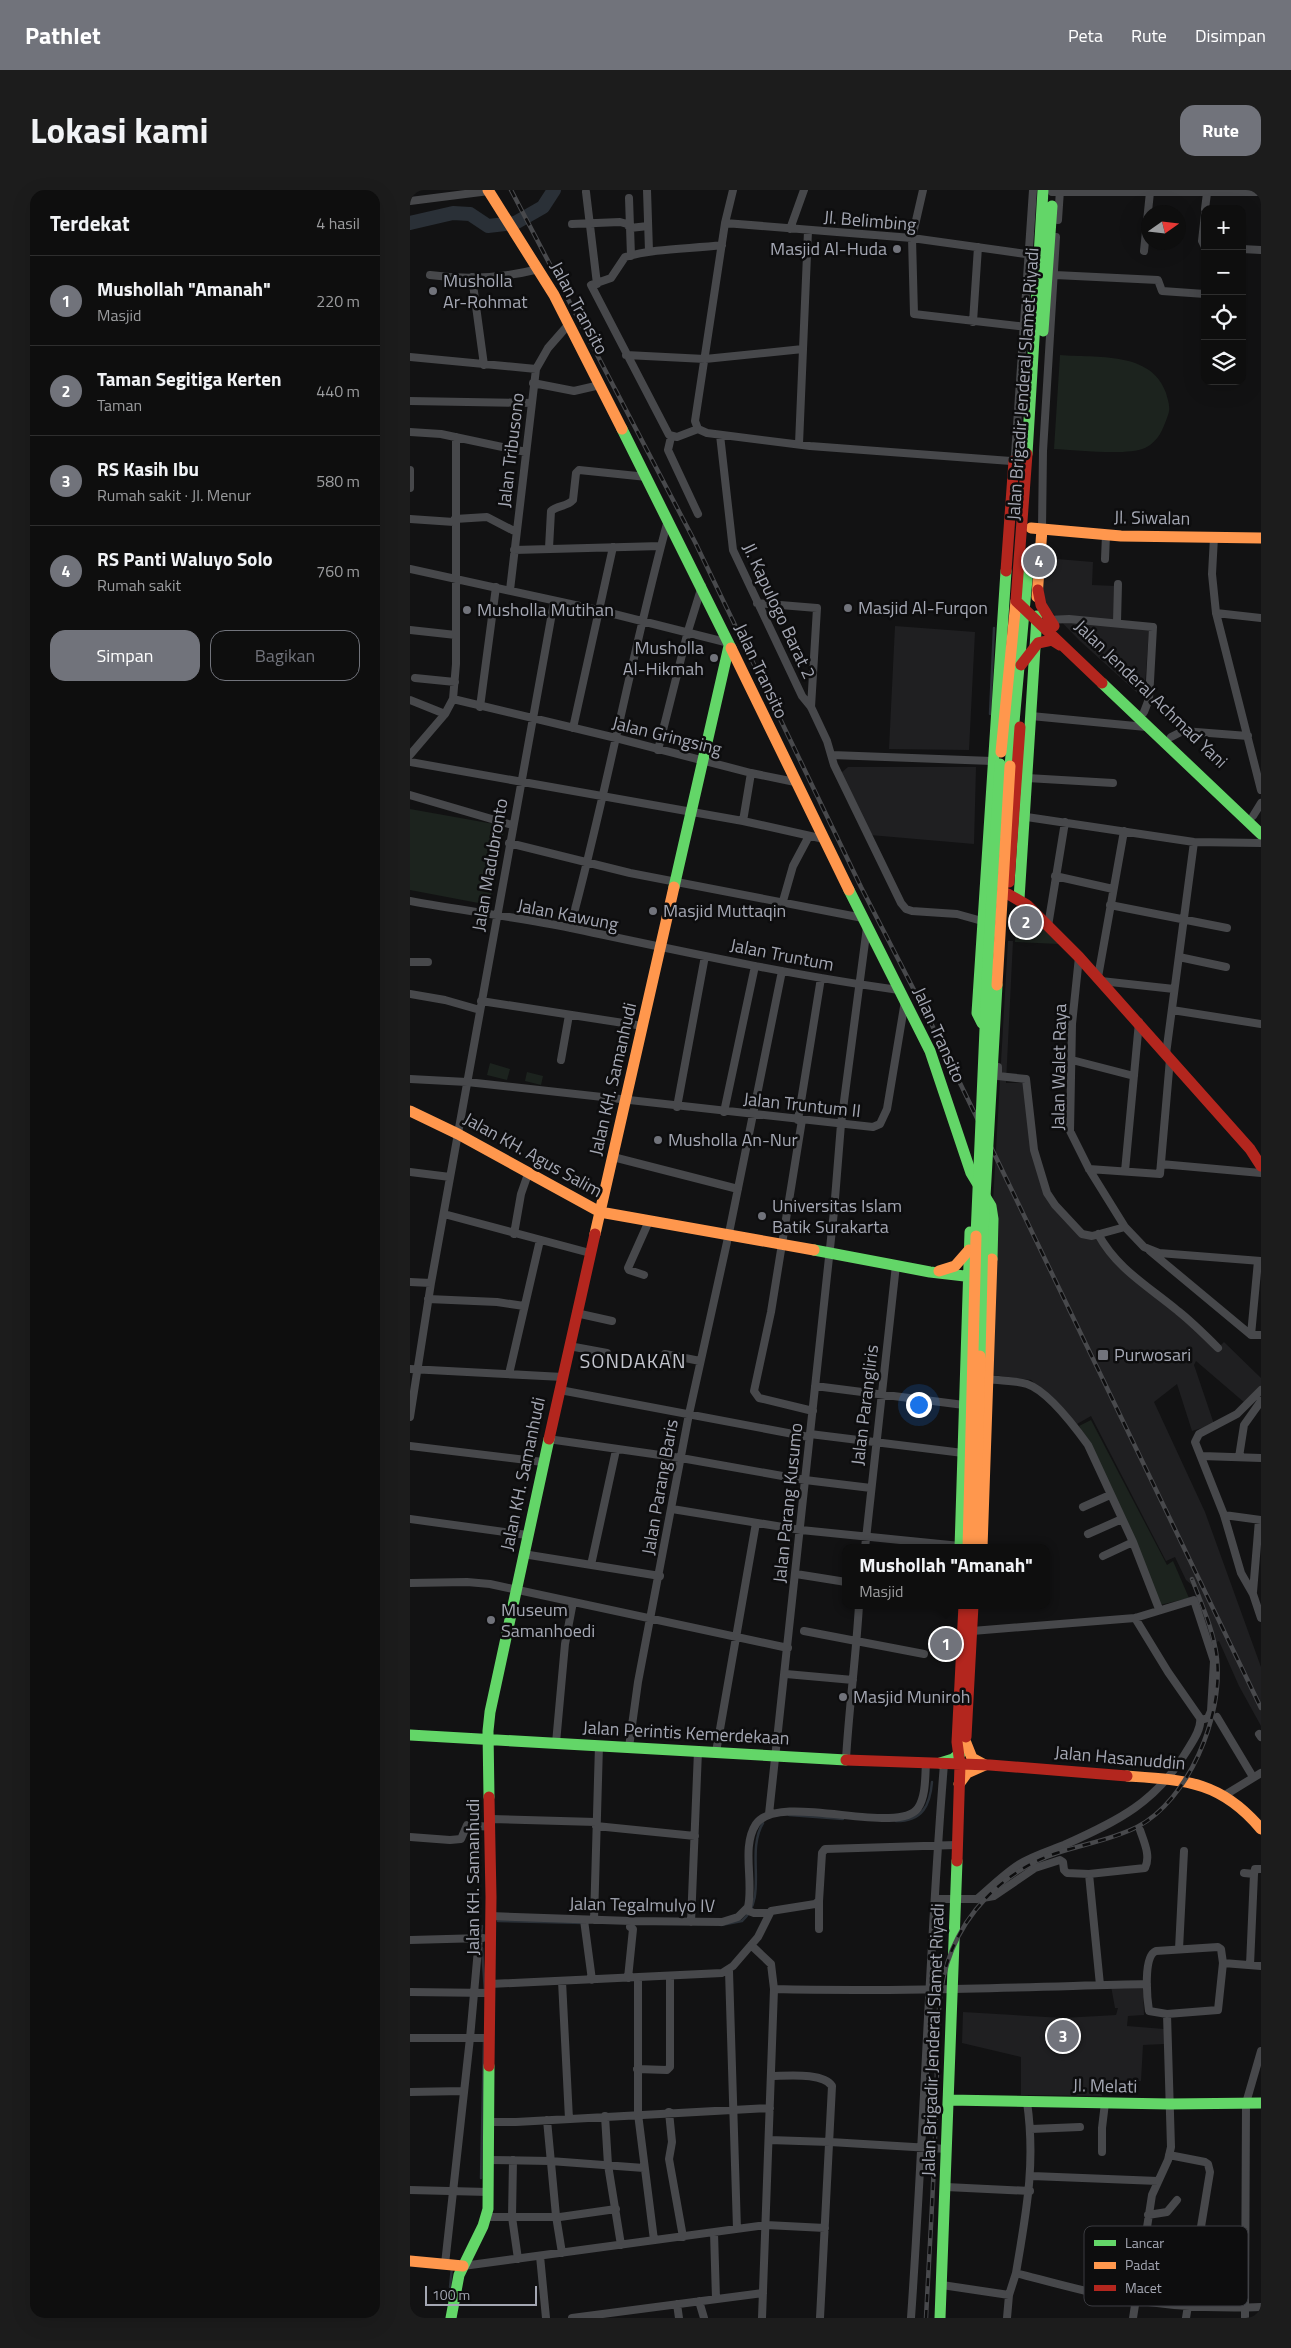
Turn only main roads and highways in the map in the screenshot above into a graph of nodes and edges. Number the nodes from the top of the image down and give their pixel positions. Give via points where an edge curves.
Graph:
1 (489, 190) edge
2 (1049, 195) edge
3 (1026, 461) junction
4 (1036, 529) junction
5 (1261, 538) edge
6 (1019, 597) junction
7 (1041, 618) junction
8 (729, 644) junction
9 (1035, 645) junction
10 (1066, 649) junction
11 (1020, 666) junction
12 (1107, 684) junction
13 (1017, 702) junction
14 (1001, 764) junction
15 (1258, 813) edge
16 (1019, 815) junction
17 (1261, 834) edge
18 (1017, 898) junction
19 (410, 1110) edge
20 (1261, 1166) edge
21 (974, 1180) junction
22 (973, 1200) junction
23 (987, 1200) junction
24 (600, 1212) junction
25 (969, 1250) junction
26 (934, 1272) junction
27 (968, 1276) junction
28 (991, 1278) junction
29 (963, 1544) edge
30 (963, 1544) edge
31 (975, 1544) edge
32 (982, 1544) edge
33 (964, 1609) edge
34 (973, 1609) edge
35 (976, 1609) edge
36 (972, 1630) junction
37 (410, 1734) edge
38 (489, 1739) junction
39 (962, 1753) junction
40 (942, 1764) junction
41 (985, 1765) junction
42 (959, 1784) junction
43 (1261, 1829) edge
44 (949, 2100) junction
45 (1261, 2103) edge
46 (410, 2261) edge
47 (454, 2265) junction
48 (451, 2318) edge
49 (940, 2318) edge

1 - 8 main road, Jalan Transito via 569,324
2 - 3 main road, Jalan Brigadir Jenderal Slamet Riyadi via 1030,254 1025,327
2 - 4 main road, Jalan Brigadir Jenderal Slamet Riyadi
3 - 6 main road, Jalan Brigadir Jenderal Slamet Riyadi
3 - 14 main road via 1011,461
4 - 5 main road, Jl. Siwalan via 1106,535
4 - 6 main road, Jalan Brigadir Jenderal Slamet Riyadi
4 - 7 main road
6 - 7 main road
6 - 14 main road
7 - 9 main road
7 - 10 main road, Jalan Jenderal Achmad Yani
7 - 11 main road
7 - 12 main road, Jalan Jenderal Achmad Yani
8 - 21 main road, Jalan Transito via 938,1072
8 - 24 main road, Jalan KH. Samanhudi
9 - 10 main road via 1052,640
9 - 11 main road
9 - 16 main road via 1026,778
10 - 12 main road, Jalan Jenderal Achmad Yani
11 - 13 main road
12 - 15 main road, Jalan Jenderal Achmad Yani via 1144,712
12 - 17 main road, Jalan Jenderal Achmad Yani via 1146,726
13 - 14 main road
13 - 16 main road via 1020,730
14 - 18 main road via 978,921 978,1018 982,1023 997,1020 1000,1014
14 - 29 main road, bridge
14 - 31 main road, bridge
16 - 18 main road
18 - 20 main road via 1079,957 1139,1022 1250,1149
19 - 24 main road, Jalan KH. Agus Salim
21 - 22 main road
21 - 23 main road
22 - 23 main road via 981,1195
22 - 25 main road
23 - 28 main road via 993,1218
24 - 26 main road, Jalan KH. Agus Salim
24 - 38 main road, Jalan KH. Samanhudi via 515,1589 490,1712
25 - 26 main road via 955,1266
25 - 27 main road
26 - 27 main road, Jalan KH. Agus Salim
27 - 28 main road, Jalan KH. Agus Salim
27 - 30 main road via 962,1453
28 - 32 main road
33 - 39 main road via 958,1742
34 - 36 main road
35 - 36 main road
36 - 39 main road
37 - 38 main road, Jalan Perintis Kemerdekaan
38 - 40 main road, Jalan Perintis Kemerdekaan
38 - 47 main road, Jalan KH. Samanhudi via 490,1916 484,1938 490,1989 486,2038 487,2217
39 - 40 main road, Jalan Perintis Kemerdekaan
39 - 41 main road, Jalan Hasanuddin
39 - 41 main road
39 - 42 main road, Jalan Brigadir Jenderal Slamet Riyadi
40 - 42 main road via 953,1773
41 - 42 main road via 966,1773
41 - 43 main road, Jalan Hasanuddin via 1189,1782 1225,1795 1246,1810
42 - 44 main road, Jalan Brigadir Jenderal Slamet Riyadi
44 - 45 main road, Jl. Melati
44 - 49 main road, Jalan Brigadir Jenderal Slamet Riyadi
46 - 47 main road
47 - 48 main road, Jalan KH. Samanhudi

